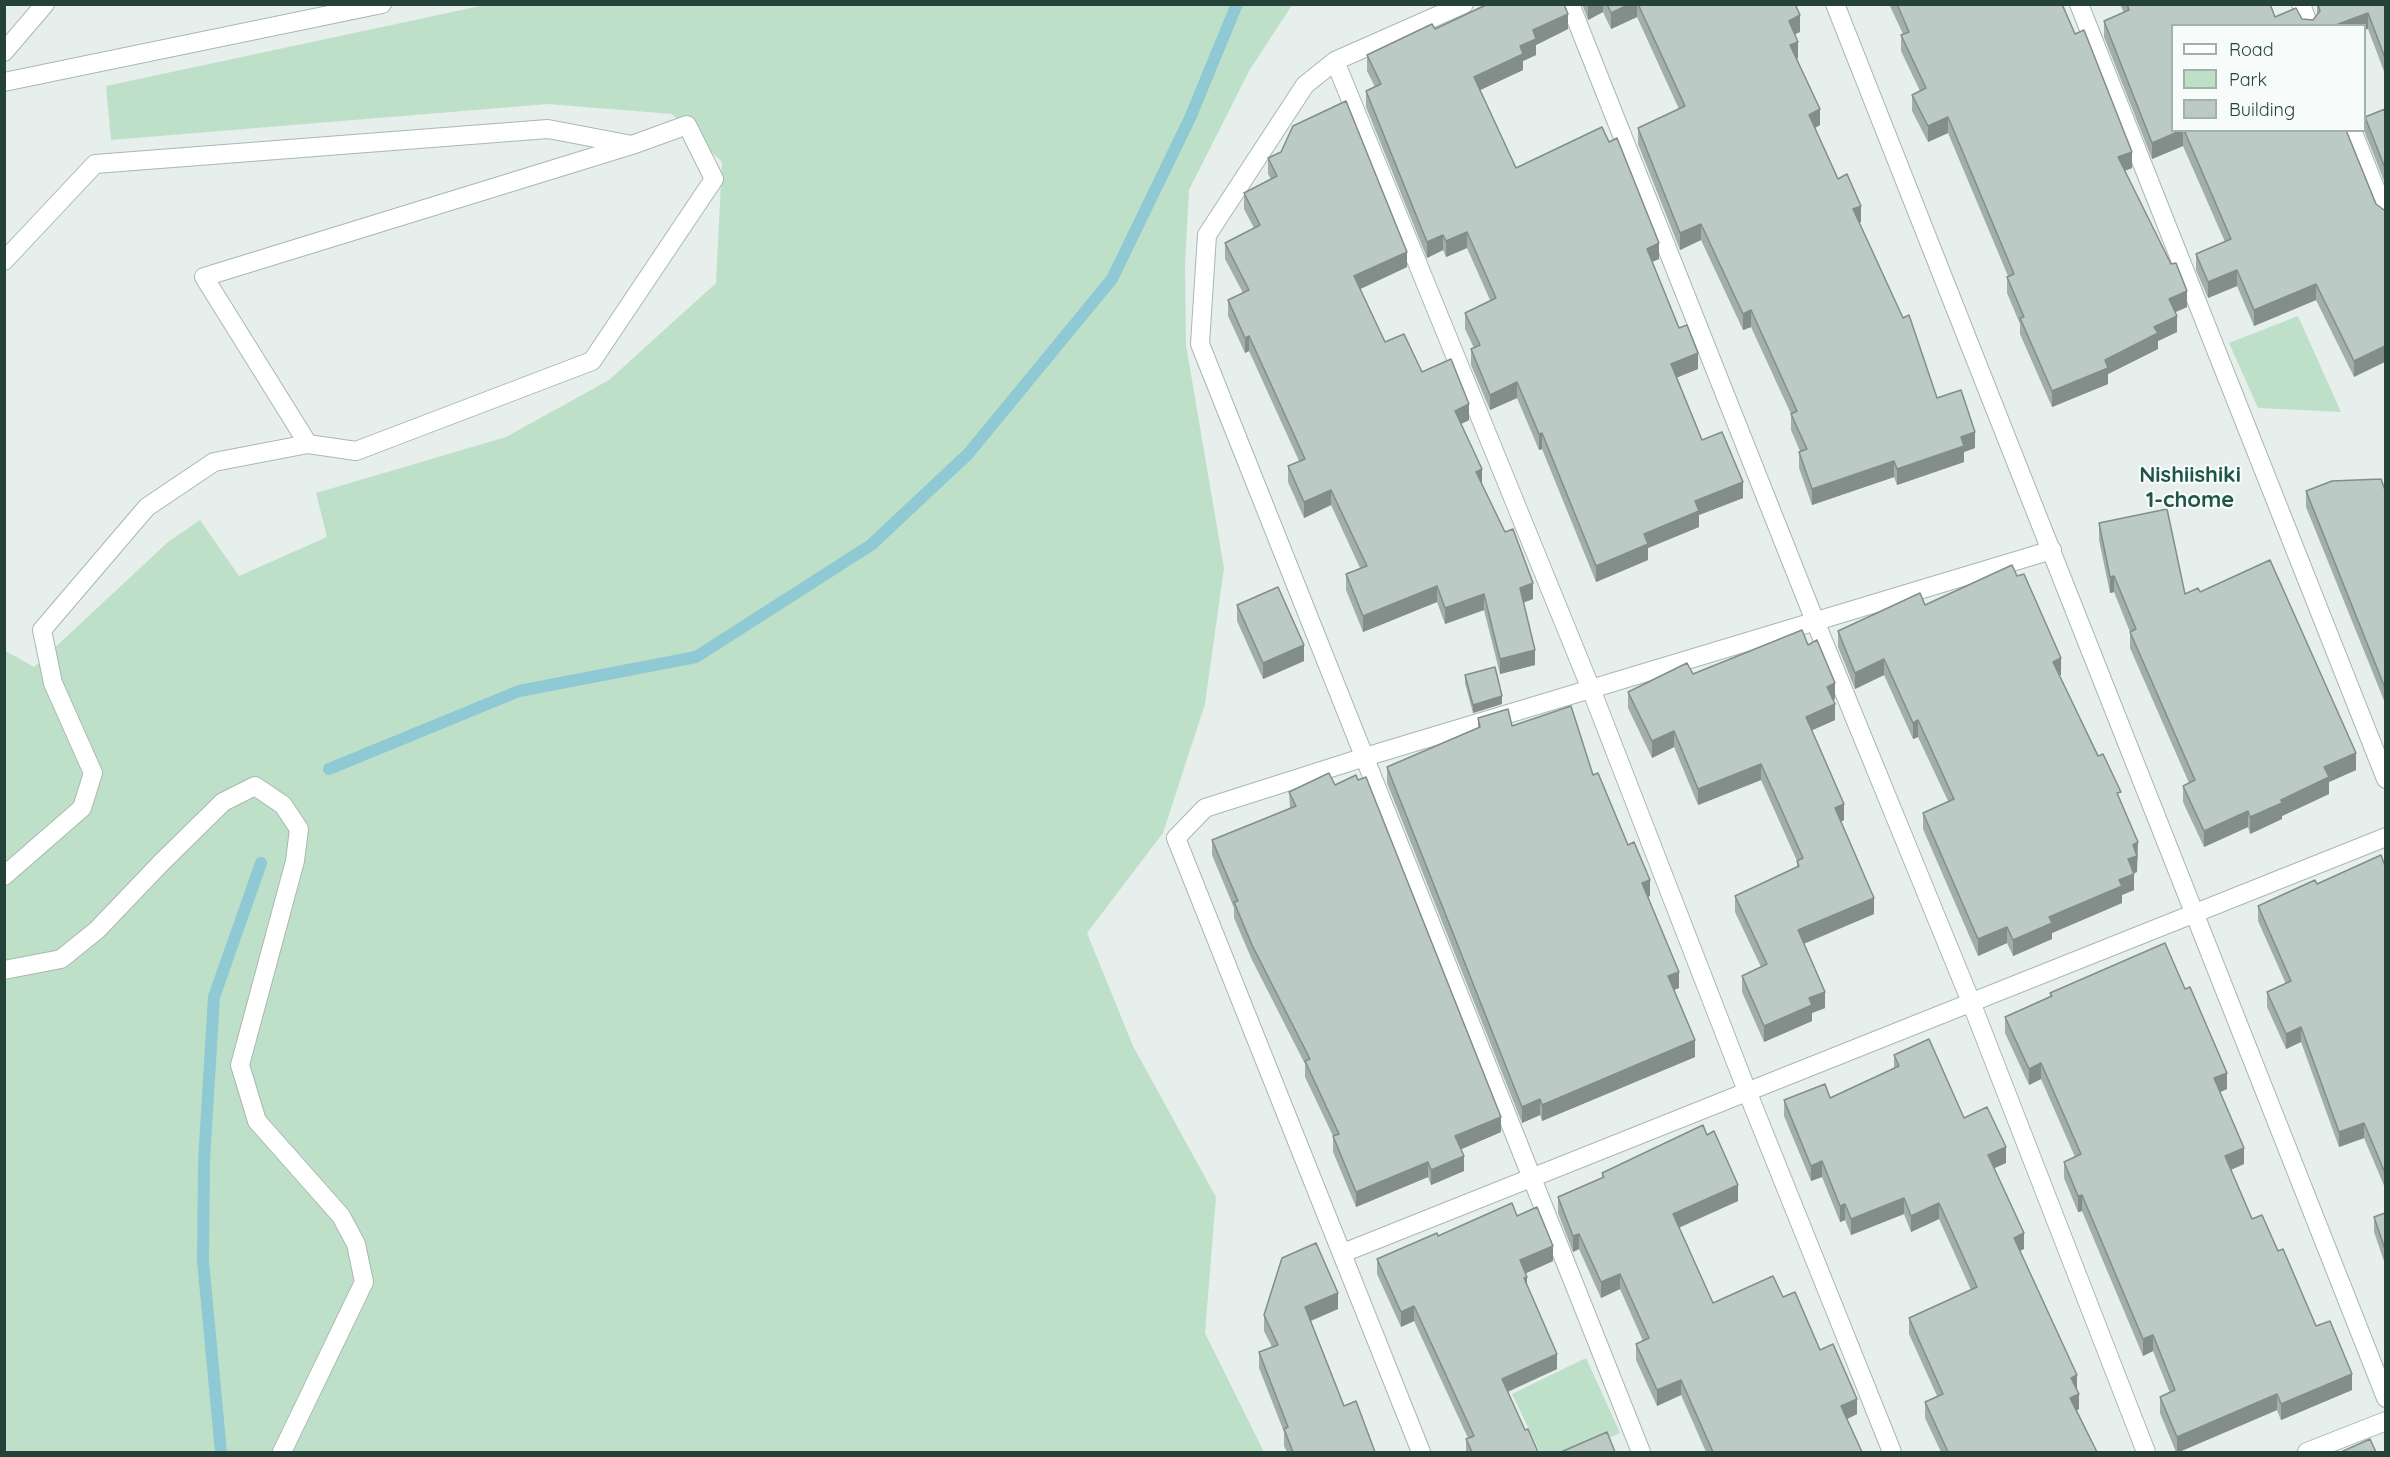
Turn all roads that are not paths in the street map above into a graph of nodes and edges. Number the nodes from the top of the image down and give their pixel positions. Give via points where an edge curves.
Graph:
1 (45, 4) edge
2 (382, 4) edge
3 (1464, 4) edge
4 (1570, 4) edge
5 (1835, 4) edge
6 (2079, 4) edge
7 (2301, 4) edge
8 (2308, 24) edge
9 (4, 52) edge
10 (1335, 61) junction
11 (4, 82) edge
12 (2353, 132) edge
13 (632, 145) junction
14 (2385, 215) edge
15 (4, 261) edge
16 (308, 444) junction
17 (2052, 550) junction
18 (1815, 621) junction
19 (1591, 689) junction
20 (1365, 758) junction
21 (2385, 779) edge
22 (2385, 837) edge
23 (4, 876) edge
24 (2196, 913) junction
25 (4, 970) edge
26 (1971, 1002) junction
27 (1747, 1091) junction
28 (1533, 1177) junction
29 (1343, 1253) junction
30 (2385, 1398) edge
31 (2385, 1421) edge
32 (282, 1452) edge
33 (1421, 1452) edge
34 (1641, 1452) edge
35 (1892, 1452) edge
36 (2146, 1452) edge
37 (2307, 1452) edge

1 - 9 street
2 - 11 street
3 - 10 street
4 - 18 street
5 - 17 street
6 - 21 street
7 - 8 street
10 - 19 street
10 - 20 street via 1305,85 1207,235 1200,344
12 - 14 street
13 - 15 street via 548,129 95,164
13 - 16 street via 687,124 714,179 592,361 357,451
13 - 16 street via 204,277
16 - 23 street via 214,462 147,507 42,630 52,683 93,773 82,808
17 - 18 street
17 - 24 street
18 - 19 street
18 - 26 street
19 - 20 street
19 - 27 street
20 - 28 street
20 - 29 street via 1205,808 1176,838
22 - 24 street
24 - 26 street
24 - 30 street
25 - 32 street via 61,959 97,930 223,802 255,786 283,805 299,829 295,861 240,1065 257,1121 341,1215 356,1244 364,1282
26 - 27 street
26 - 36 street
27 - 28 street
27 - 35 street
28 - 29 street
28 - 34 street
29 - 33 street
31 - 37 street

